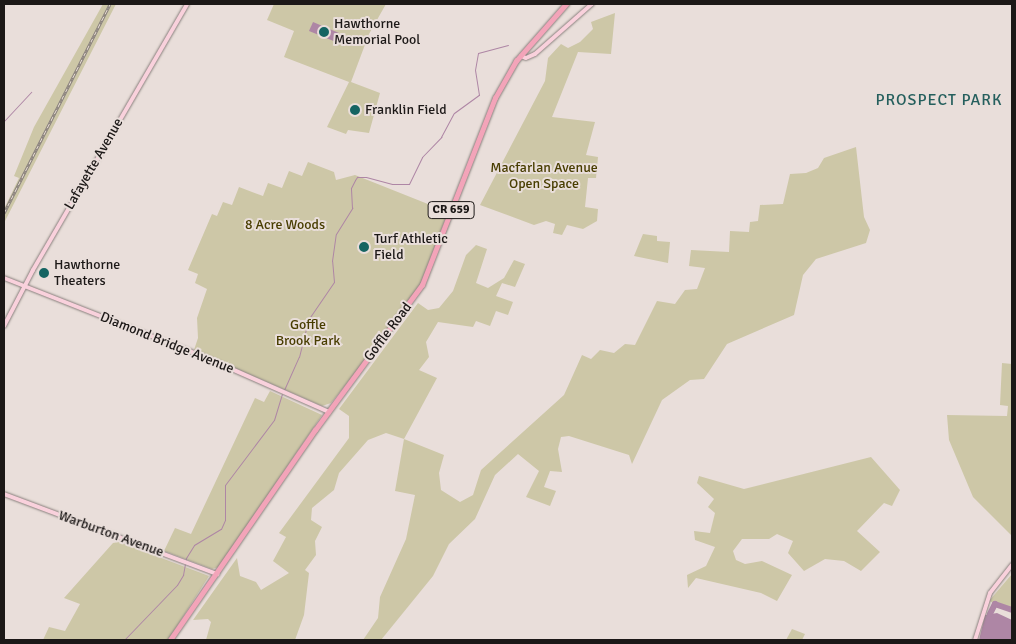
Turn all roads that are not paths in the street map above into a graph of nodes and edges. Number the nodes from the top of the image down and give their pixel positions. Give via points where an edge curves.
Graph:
1 (187, 4) edge
2 (566, 4) edge
3 (592, 4) edge
4 (521, 56) junction
5 (4, 278) edge
6 (24, 286) junction
7 (4, 326) edge
8 (329, 412) junction
9 (4, 494) edge
10 (1012, 565) edge
11 (217, 574) junction
12 (170, 640) edge
13 (975, 640) edge

1 - 6 street, Lafayette Avenue
2 - 4 main road, Goffle Road / CR 659
3 - 4 street via 535,54 526,58
4 - 8 main road, Goffle Road / CR 659 via 487,116 425,280
5 - 6 street, Diamond Bridge Avenue
6 - 7 street, Lafayette Avenue
6 - 8 street, Diamond Bridge Avenue
8 - 11 main road, Goffle Road / CR 659
9 - 11 street, Warburton Avenue
10 - 13 street via 990,593
11 - 12 main road, Goffle Road / CR 659

